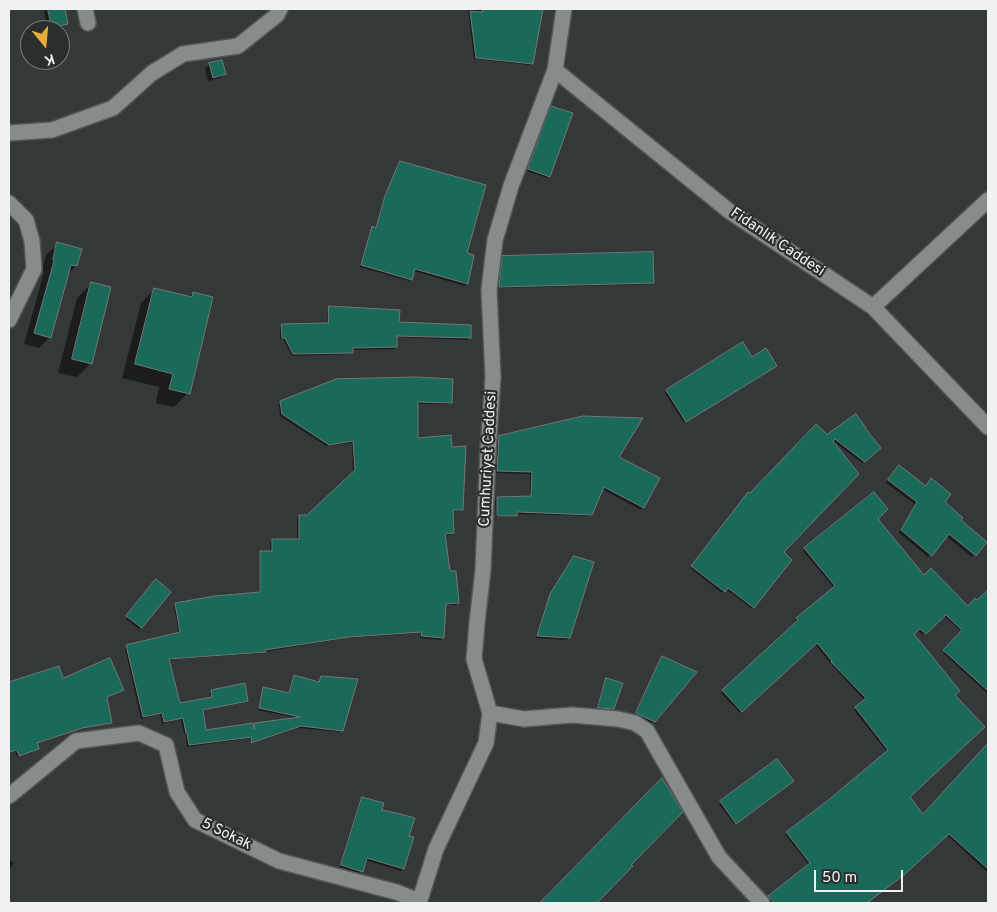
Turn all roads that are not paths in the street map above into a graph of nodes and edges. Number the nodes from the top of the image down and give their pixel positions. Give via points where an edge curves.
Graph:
1 (280, 9) edge
2 (564, 9) edge
3 (555, 70) junction
4 (9, 133) edge
5 (988, 200) edge
6 (9, 203) edge
7 (873, 307) junction
8 (9, 320) edge
9 (988, 427) edge
10 (490, 714) junction
11 (9, 796) edge
12 (418, 903) edge
13 (762, 903) edge

1 - 4 street via 277,15 238,46 183,54 152,72 113,108 52,130
2 - 3 street, Cumhuriyet Caddesi
3 - 7 street, Fidanlık Caddesi via 729,211
3 - 10 street, Cumhuriyet Caddesi via 511,186 495,240 489,290 494,377 483,570 474,659
5 - 7 street
6 - 8 street via 26,220 32,241 34,269
7 - 9 street, Fidanlık Caddesi
10 - 12 street, Cumhuriyet Caddesi via 486,743 436,849
10 - 13 street via 524,719 572,715 618,719 635,723 647,731 719,857
11 - 12 street, 5 Sokak via 76,741 139,733 166,745 177,792 195,820 279,861 396,892

